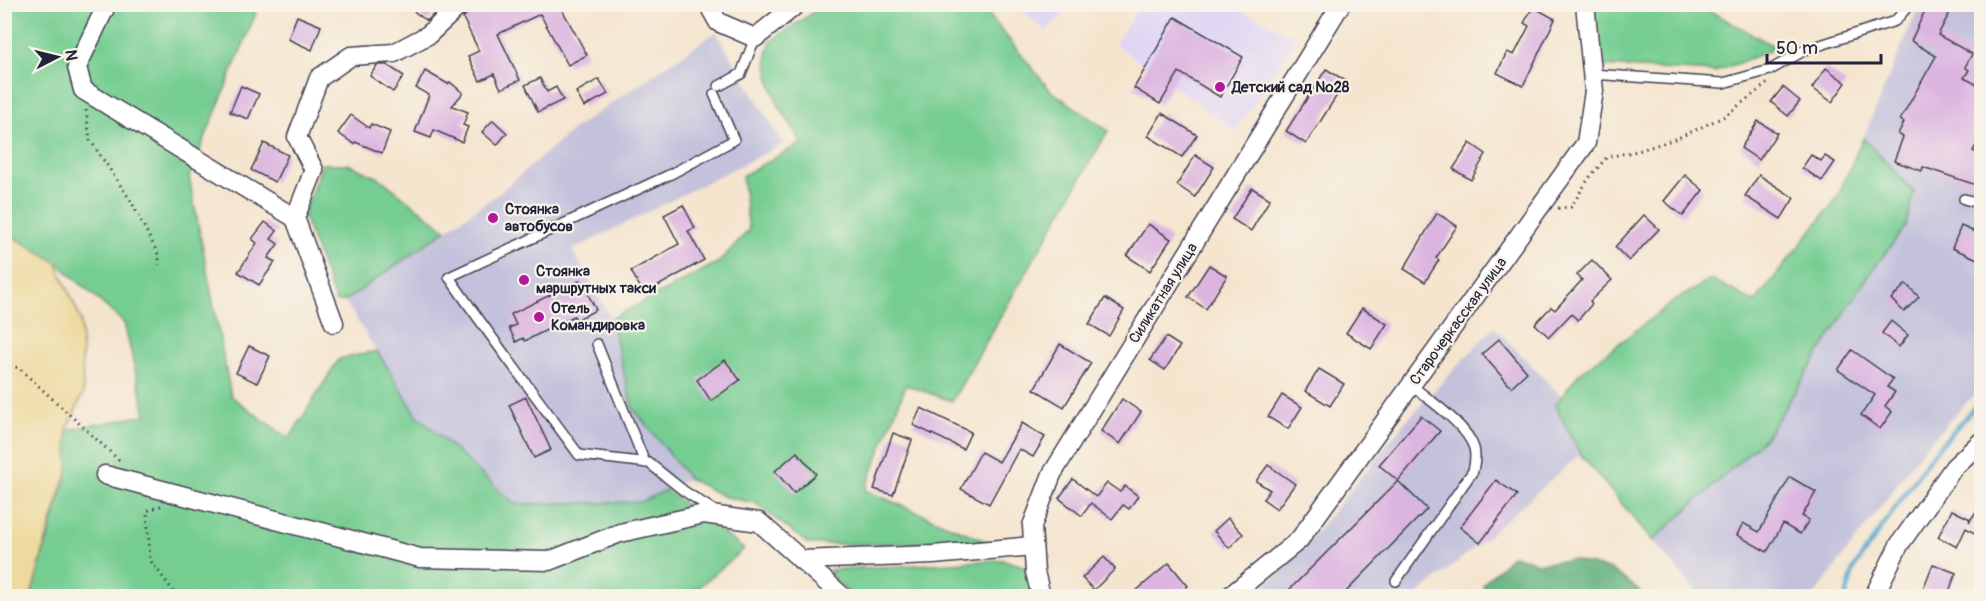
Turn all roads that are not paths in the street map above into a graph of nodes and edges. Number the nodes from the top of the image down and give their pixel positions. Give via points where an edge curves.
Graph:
1 (107, 4) edge
2 (461, 4) edge
3 (708, 4) edge
4 (797, 4) edge
5 (1341, 4) edge
6 (1585, 4) edge
7 (1910, 4) edge
8 (755, 38) junction
9 (1592, 74) junction
10 (719, 86) dead end
11 (714, 94) dead end
12 (1964, 199) dead end
13 (1982, 204) edge
14 (295, 218) junction
15 (334, 323) dead end
16 (597, 344) dead end
17 (1411, 385) junction
18 (1982, 441) edge
19 (645, 463) junction
20 (105, 475) dead end
21 (724, 517) junction
22 (1033, 546) junction
23 (801, 560) junction
24 (1396, 581) dead end
25 (842, 597) edge
26 (1041, 597) edge
27 (1230, 597) edge
28 (1875, 597) edge

1 - 14 street via 77,67 83,90
2 - 14 street via 428,35 394,53 351,56 319,78 297,136 314,170
3 - 8 street via 718,22
4 - 8 street
5 - 22 street, Силикатная улица via 1052,474 1032,526
6 - 9 street, Старочеркасская улица
7 - 9 lane via 1895,21 1805,50 1770,70 1723,83
8 - 10 lane via 741,74
9 - 17 street, Старочеркасская улица via 1594,91 1586,143
11 - 19 lane via 734,140 671,174 449,277 579,455
12 - 13 lane
14 - 15 street
16 - 19 lane
17 - 24 lane via 1462,428 1473,445 1476,459 1473,471
17 - 27 street, Старочеркасская улица via 1299,540
18 - 28 street via 1954,467 1899,545
19 - 21 lane
20 - 21 street via 420,558 549,561 620,533 704,514
21 - 23 street via 759,522
22 - 23 street
22 - 26 street, Силикатная улица
23 - 25 street

